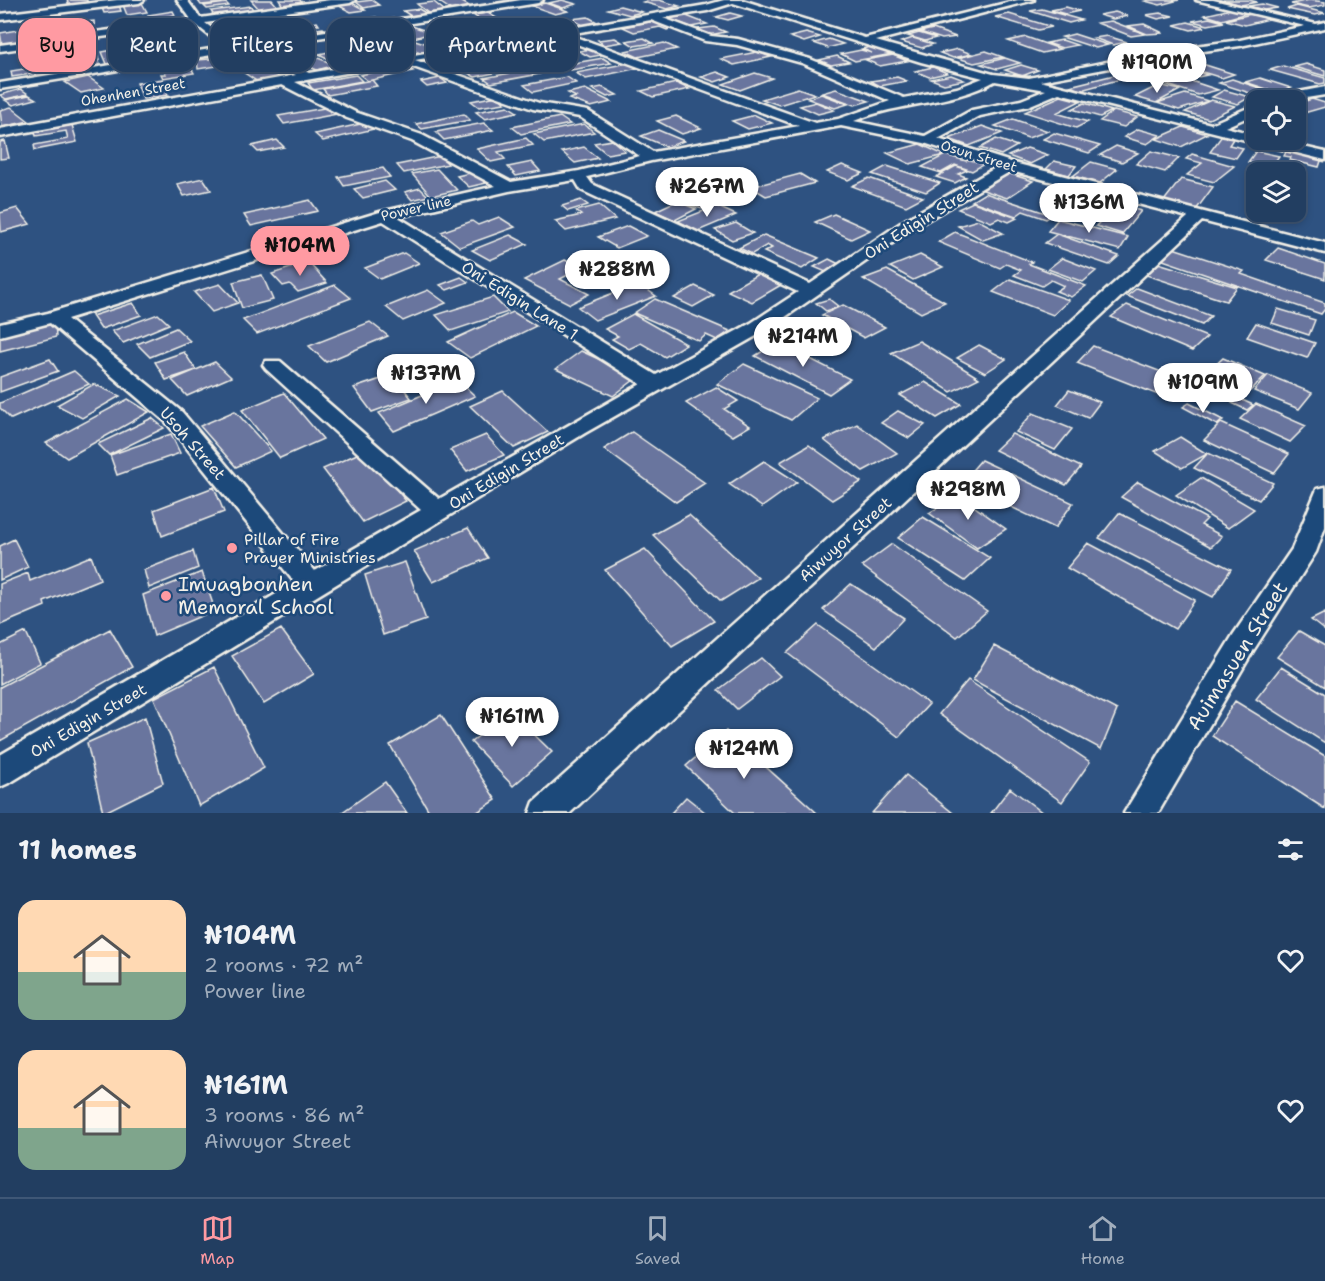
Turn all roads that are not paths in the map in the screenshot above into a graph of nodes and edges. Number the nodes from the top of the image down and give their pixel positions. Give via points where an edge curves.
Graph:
1 (139, 0) edge
2 (182, 0) edge
3 (350, 0) edge
4 (538, 0) edge
5 (733, 0) edge
6 (1029, 0) edge
7 (1201, 0) edge
8 (0, 17) edge
9 (652, 17) junction
10 (195, 18) edge
11 (198, 22) joint
12 (1322, 26) edge
13 (578, 29) edge
14 (210, 31) edge
15 (108, 34) edge
16 (315, 36) edge
17 (869, 40) junction
18 (578, 41) edge
19 (0, 48) edge
20 (210, 52) edge
21 (414, 63) edge
22 (297, 72) edge
23 (328, 72) edge
24 (306, 76) junction
25 (993, 78) junction
26 (283, 81) junction
27 (1025, 81) junction
28 (0, 86) edge
29 (1058, 89) junction
30 (1325, 91) edge
31 (1306, 95) edge
32 (1306, 97) edge
33 (926, 98) junction
34 (1325, 101) edge
35 (902, 102) junction
36 (976, 113) junction
37 (1246, 113) edge
38 (841, 122) junction
39 (814, 127) junction
40 (1212, 128) junction
41 (0, 133) edge
42 (1246, 136) edge
43 (927, 140) junction
44 (1301, 150) edge
45 (1325, 156) edge
46 (651, 157) junction
47 (1009, 166) junction
48 (579, 175) junction
49 (509, 187) junction
50 (385, 215) junction
51 (1198, 216) junction
52 (1325, 248) edge
53 (811, 291) junction
54 (54, 317) junction
55 (0, 330) edge
56 (273, 365) dead end
57 (656, 384) junction
58 (1325, 495) edge
59 (438, 512) junction
60 (313, 587) junction
61 (0, 772) edge
62 (546, 813) edge
63 (1140, 813) edge

1 - 8 street
2 - 10 street
3 - 11 street
4 - 16 street
5 - 9 street, Ohenhen Street
5 - 17 street
6 - 17 street
7 - 12 street
9 - 13 street, Ohenhen Street
9 - 35 street via 709,39 738,42 806,61
11 - 14 street
12 - 27 street via 1240,43 1129,58
15 - 19 street
17 - 25 street
18 - 39 street
20 - 28 street
21 - 46 street via 537,106 584,114
22 - 24 street
23 - 24 street, Ohenhen Street
24 - 26 street, Ohenhen Street
25 - 27 street
25 - 33 street
26 - 41 street, Ohenhen Street
26 - 49 street via 351,115 417,138
27 - 29 street
29 - 36 street via 1024,103
29 - 40 street
30 - 31 street
32 - 34 street
33 - 35 street
33 - 36 street
35 - 38 street
36 - 43 street
37 - 40 street
38 - 39 street, Power line
38 - 43 street, Osun Street
39 - 46 street, Power line
40 - 42 street
43 - 47 street, Osun Street
44 - 45 street
46 - 48 street, Power line
47 - 51 street, Osun Street
47 - 53 street, Oni Edigin Street via 911,223
48 - 49 street, Power line
48 - 53 street via 586,187
49 - 50 street, Power line
50 - 54 street, Power line
50 - 57 street, Oni Edigin Lane 1
51 - 52 street, Osun Street
51 - 62 street, Aiwuyor Street
53 - 57 street, Oni Edigin Street via 758,327
54 - 55 street, Power line
54 - 60 street, Usoh Street via 174,417
56 - 59 street
57 - 59 street, Oni Edigin Street
58 - 63 street, Auimasuen Street via 1303,552
59 - 60 street, Oni Edigin Street
60 - 61 street, Oni Edigin Street

